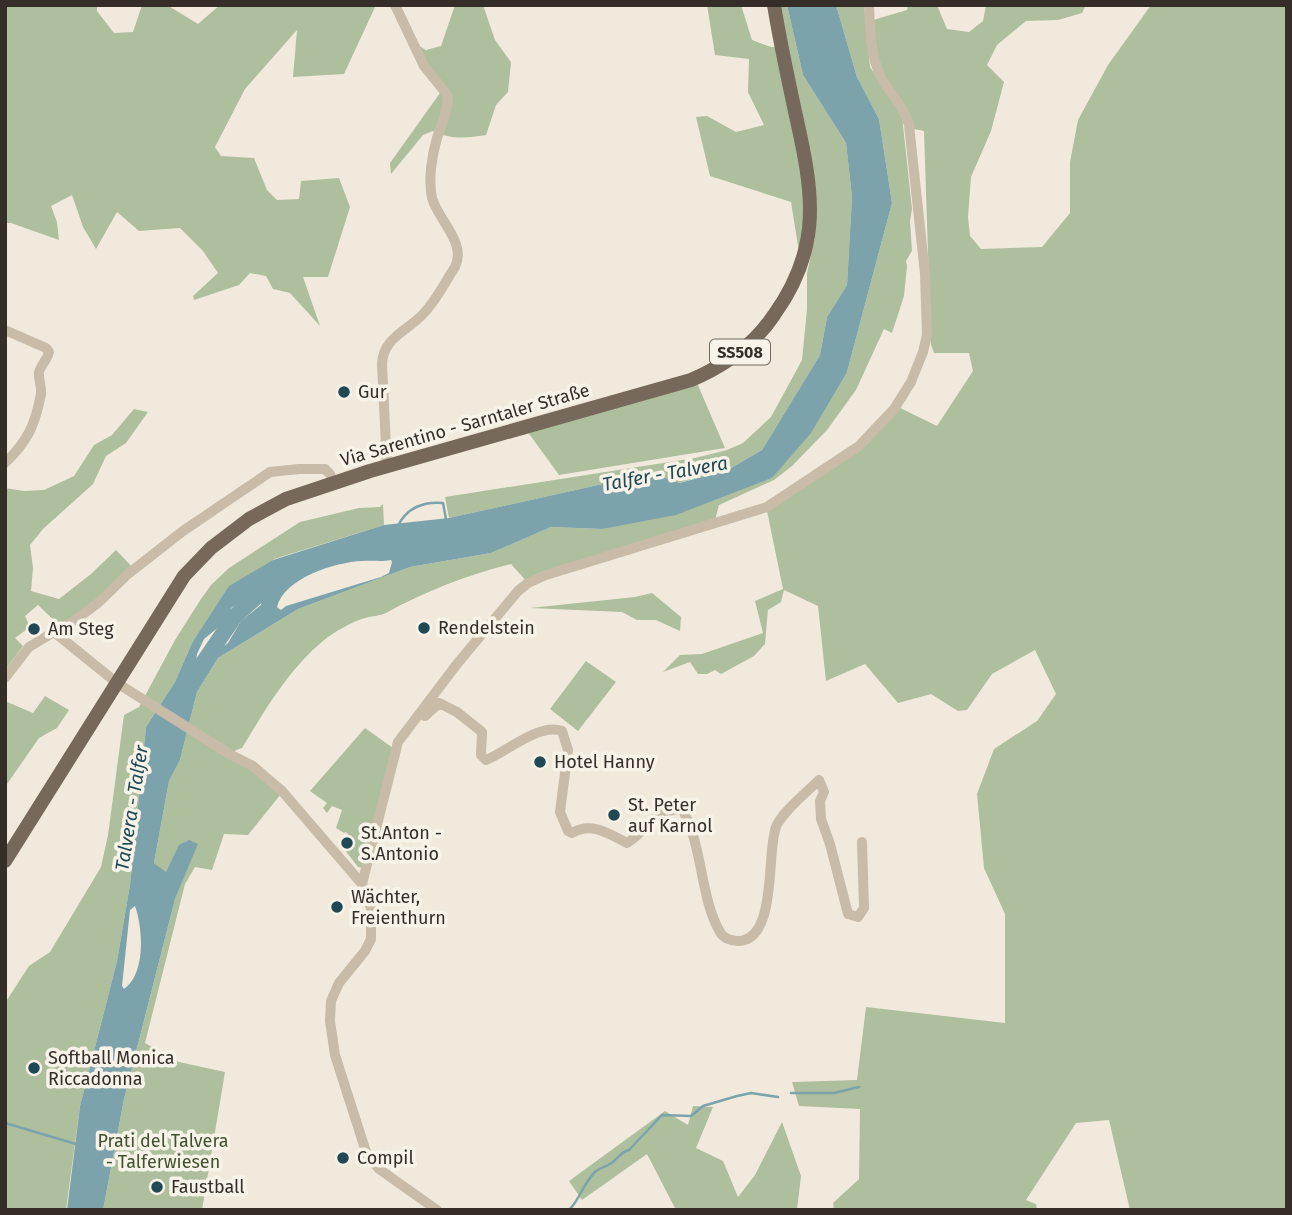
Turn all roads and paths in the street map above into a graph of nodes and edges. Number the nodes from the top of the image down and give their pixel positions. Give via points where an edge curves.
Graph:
1 (395, 5) edge
2 (774, 5) edge
3 (869, 5) edge
4 (5, 330) edge
5 (5, 463) edge
6 (387, 467) junction
7 (333, 483) junction
8 (54, 632) junction
9 (5, 678) edge
10 (122, 687) junction
11 (398, 743) junction
12 (862, 842) dead end
13 (5, 861) edge
14 (362, 884) junction
15 (437, 1210) edge

1 - 6 street via 424,66 448,96 431,189 458,258 423,315 402,328 384,352
2 - 6 main road, Via Sarentino - Sarntaler Straße / SS508 via 807,165 811,210 800,270 760,334 734,356 691,380
3 - 11 street via 876,64 909,125 925,274 923,352 894,409 867,439 767,507 532,581 514,594
4 - 5 street via 49,352 39,373 41,394 32,428
6 - 7 main road, Via Sarentino - Sarntaler Straße
7 - 8 street via 325,469 270,472 183,531 99,603
7 - 10 main road, Via Sarentino - Sarntaler Straße via 286,499 211,548 184,576
8 - 9 street via 29,647
8 - 10 street
10 - 13 main road, Via Sarentino - Sarntaler Straße
10 - 14 street via 253,766 282,790
11 - 12 street via 410,737 439,703 482,732 481,755 486,760 524,738 560,730 568,747 560,812 568,831 593,828 626,843 652,818 682,809 709,905 721,934 734,941 753,933 766,914 776,825 819,780 824,792 821,819 848,914 853,917 864,908
11 - 14 street
14 - 15 street via 371,908 371,939 331,1001 335,1055 368,1155 379,1169

